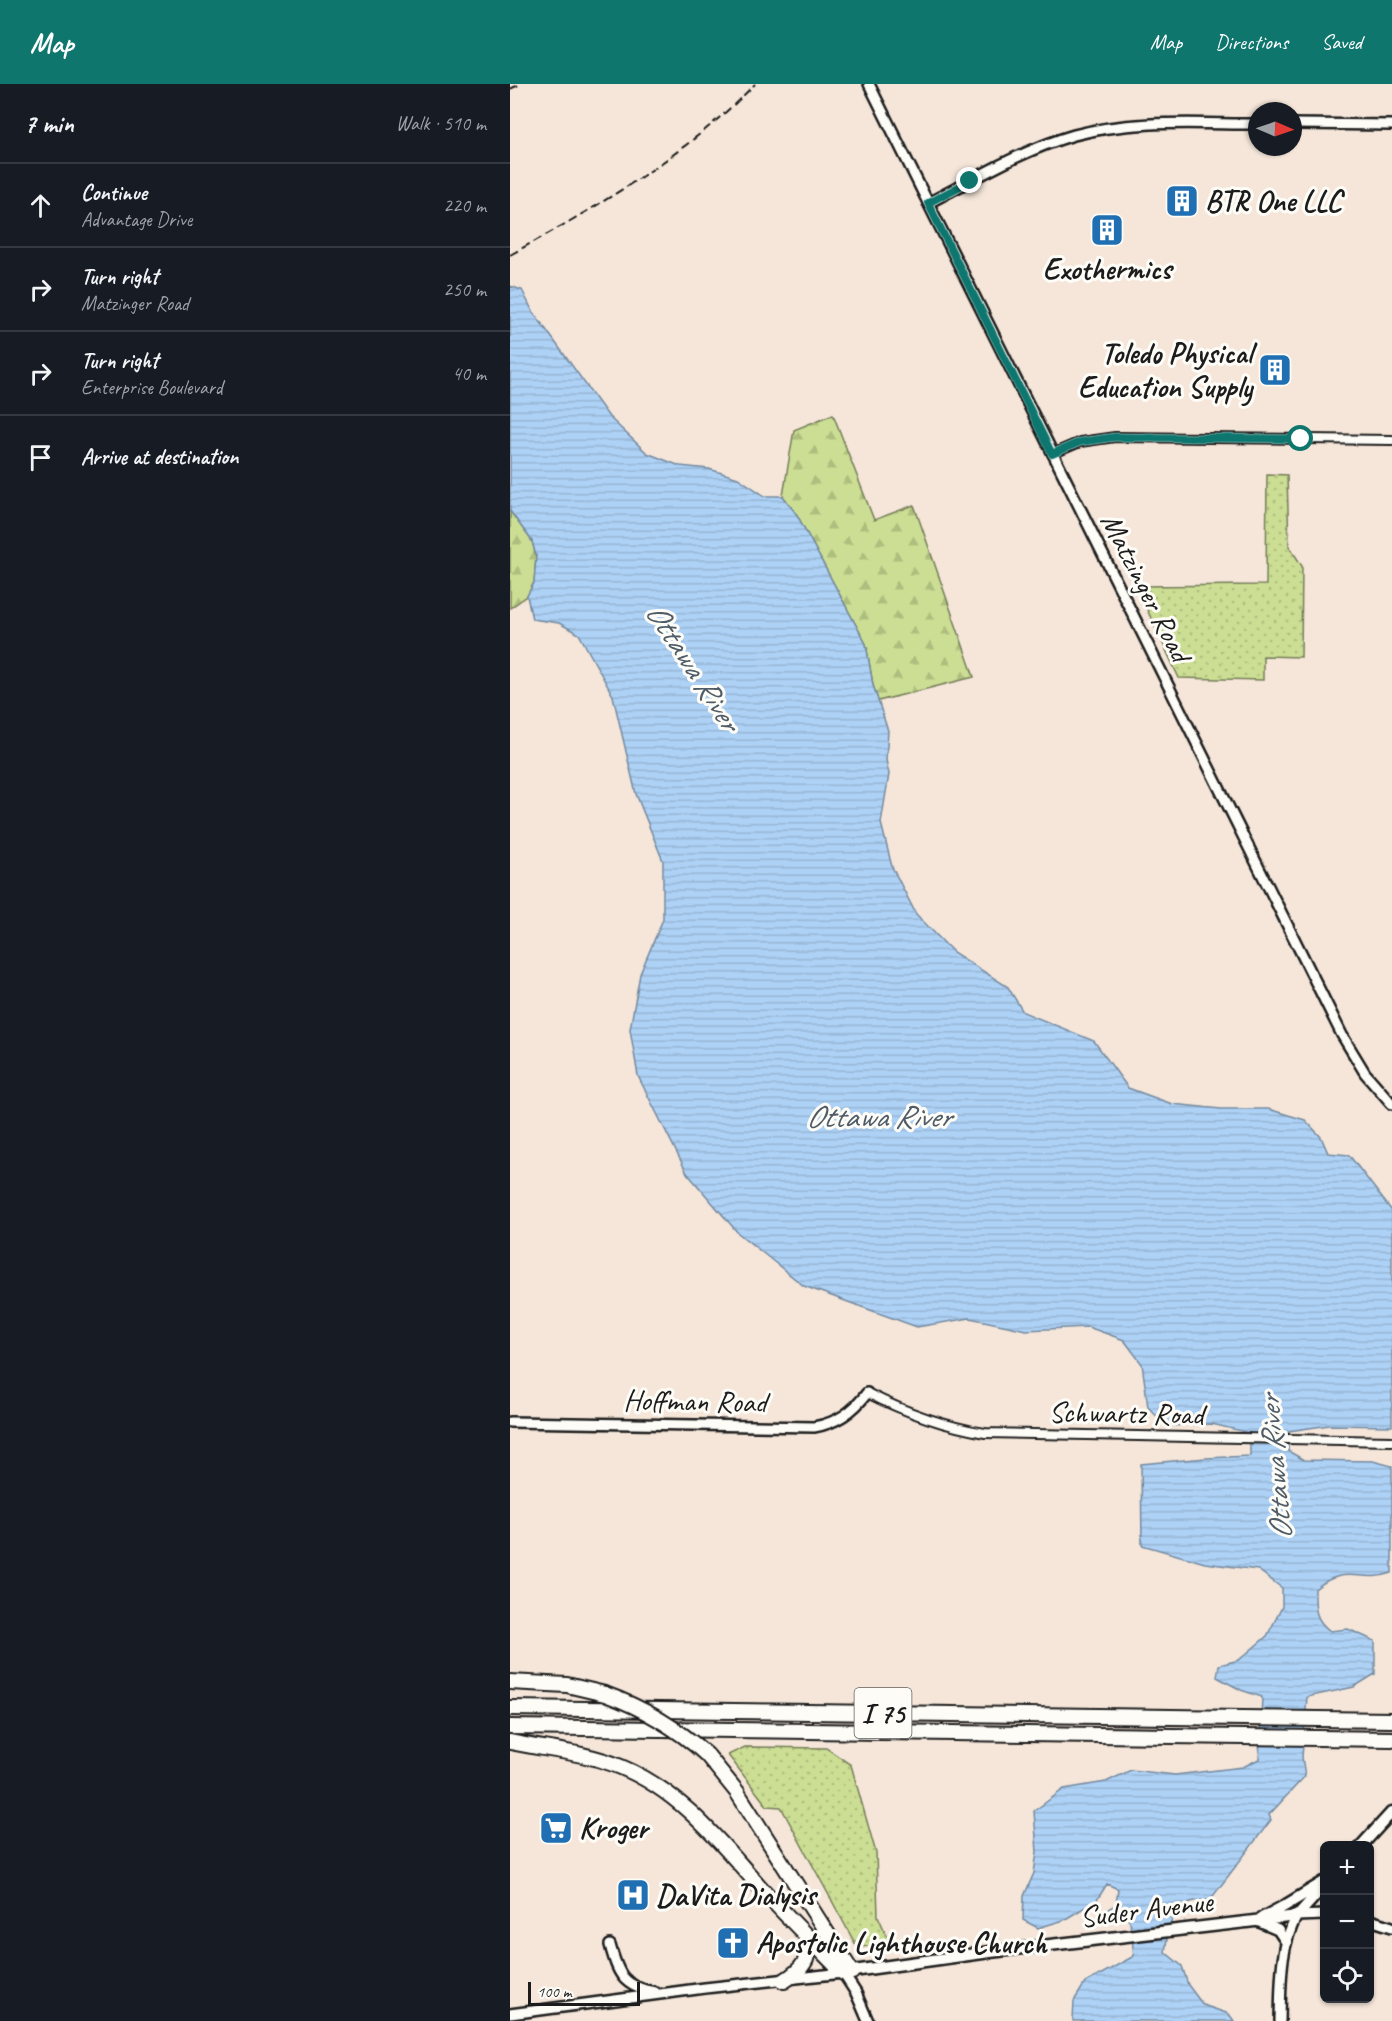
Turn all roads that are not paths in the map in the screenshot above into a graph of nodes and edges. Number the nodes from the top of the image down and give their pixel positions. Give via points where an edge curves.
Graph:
1 (869, 84) edge
2 (1248, 124) edge
3 (1302, 124) edge
4 (1392, 125) edge
5 (928, 203) junction
6 (1392, 440) edge
7 (1052, 454) junction
8 (1392, 1104) edge
9 (867, 1393) joint
10 (510, 1422) edge
11 (1392, 1441) edge
12 (510, 1682) edge
13 (510, 1708) edge
14 (1392, 1720) edge
15 (510, 1727) edge
16 (1392, 1739) edge
17 (510, 1742) edge
18 (1392, 1812) edge
19 (1365, 1841) edge
20 (1320, 1884) edge
21 (1320, 1890) edge
22 (1320, 1915) edge
23 (1297, 1916) junction
24 (1257, 1921) junction
25 (1374, 1921) edge
26 (1392, 1927) edge
27 (806, 1935) junction
28 (1286, 1942) junction
29 (610, 1945) dead end
30 (848, 1972) junction
31 (784, 1981) junction
32 (667, 1994) junction
33 (510, 2014) edge
34 (868, 2021) edge
35 (1280, 2021) edge

1 - 5 street, Matzinger Road
2 - 5 street via 1141,124 1074,135 1035,149
3 - 4 street
5 - 7 street, Matzinger Road
6 - 7 street via 1115,437 1080,442
7 - 8 street, Matzinger Road via 1342,1035 1365,1073
9 - 10 street, Hoffman Road via 841,1419 814,1427
9 - 11 street, Schwartz Road via 939,1424 985,1433
12 - 30 highway, bridge via 561,1684 632,1704 670,1725 707,1755 737,1792
13 - 14 highway, I 75
15 - 16 highway, I 75
17 - 27 highway via 599,1759 663,1790 703,1824
18 - 19 main road
20 - 24 main road
21 - 23 main road
22 - 23 street, Suder Avenue
23 - 24 main road, Suder Avenue
23 - 28 street
24 - 28 street via 1278,1930
24 - 30 main road, Suder Avenue
25 - 26 street
27 - 30 highway
27 - 31 highway via 809,1950 805,1964
28 - 35 street
29 - 32 street via 616,1965 628,1983
30 - 31 street, Suder Avenue
30 - 34 street
31 - 32 street, Suder Avenue
32 - 33 street, Suder Avenue

